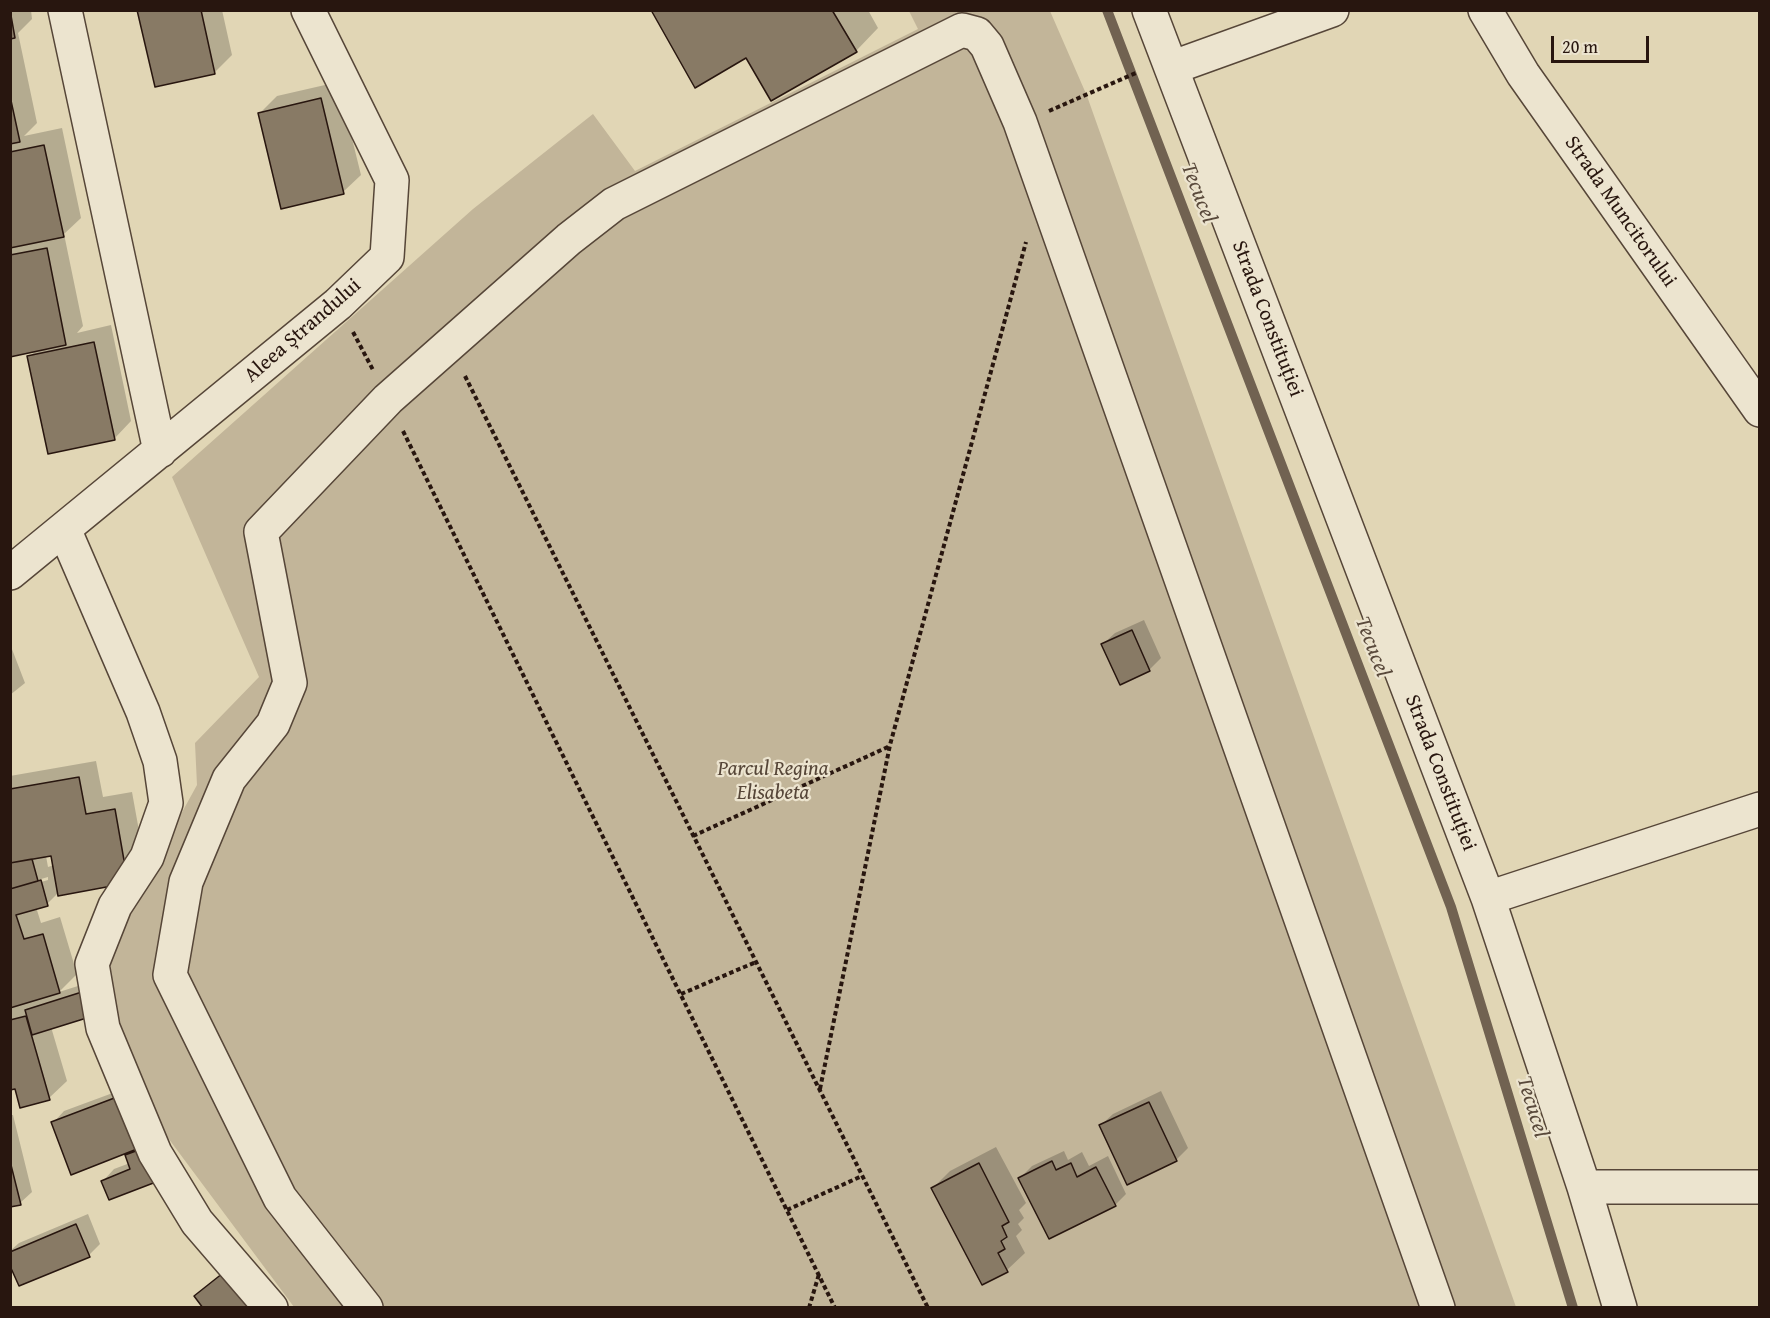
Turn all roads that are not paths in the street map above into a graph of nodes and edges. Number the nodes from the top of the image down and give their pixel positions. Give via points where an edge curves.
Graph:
1 (65, 10) edge
2 (308, 10) edge
3 (1149, 10) edge
4 (1332, 10) edge
5 (1485, 10) edge
6 (1169, 63) junction
7 (1760, 410) edge
8 (160, 452) junction
9 (64, 529) junction
10 (10, 573) edge
11 (1760, 808) edge
12 (1488, 898) junction
13 (1760, 1187) edge
14 (1584, 1188) junction
15 (271, 1308) edge
16 (366, 1308) edge
17 (1438, 1308) edge
18 (1620, 1308) edge

1 - 8 street
2 - 8 street, Aleea Ștrandului via 392,180 387,257 338,304
3 - 6 street, Strada Constituției
4 - 6 street
5 - 7 street, Strada Muncitorului via 1523,74
6 - 12 street, Strada Constituției
8 - 9 street, Aleea Ștrandului
9 - 10 street, Aleea Ștrandului
9 - 15 street via 143,712 160,761 166,803 147,857 115,906 92,964 103,1028 155,1152 196,1222
11 - 12 street
12 - 14 street, Strada Constituției
13 - 14 street
14 - 18 street, Strada Constituției
16 - 17 street via 280,1198 170,975 186,882 229,779 273,724 290,683 261,532 388,399 614,204 962,30 977,34 987,46 1020,122

